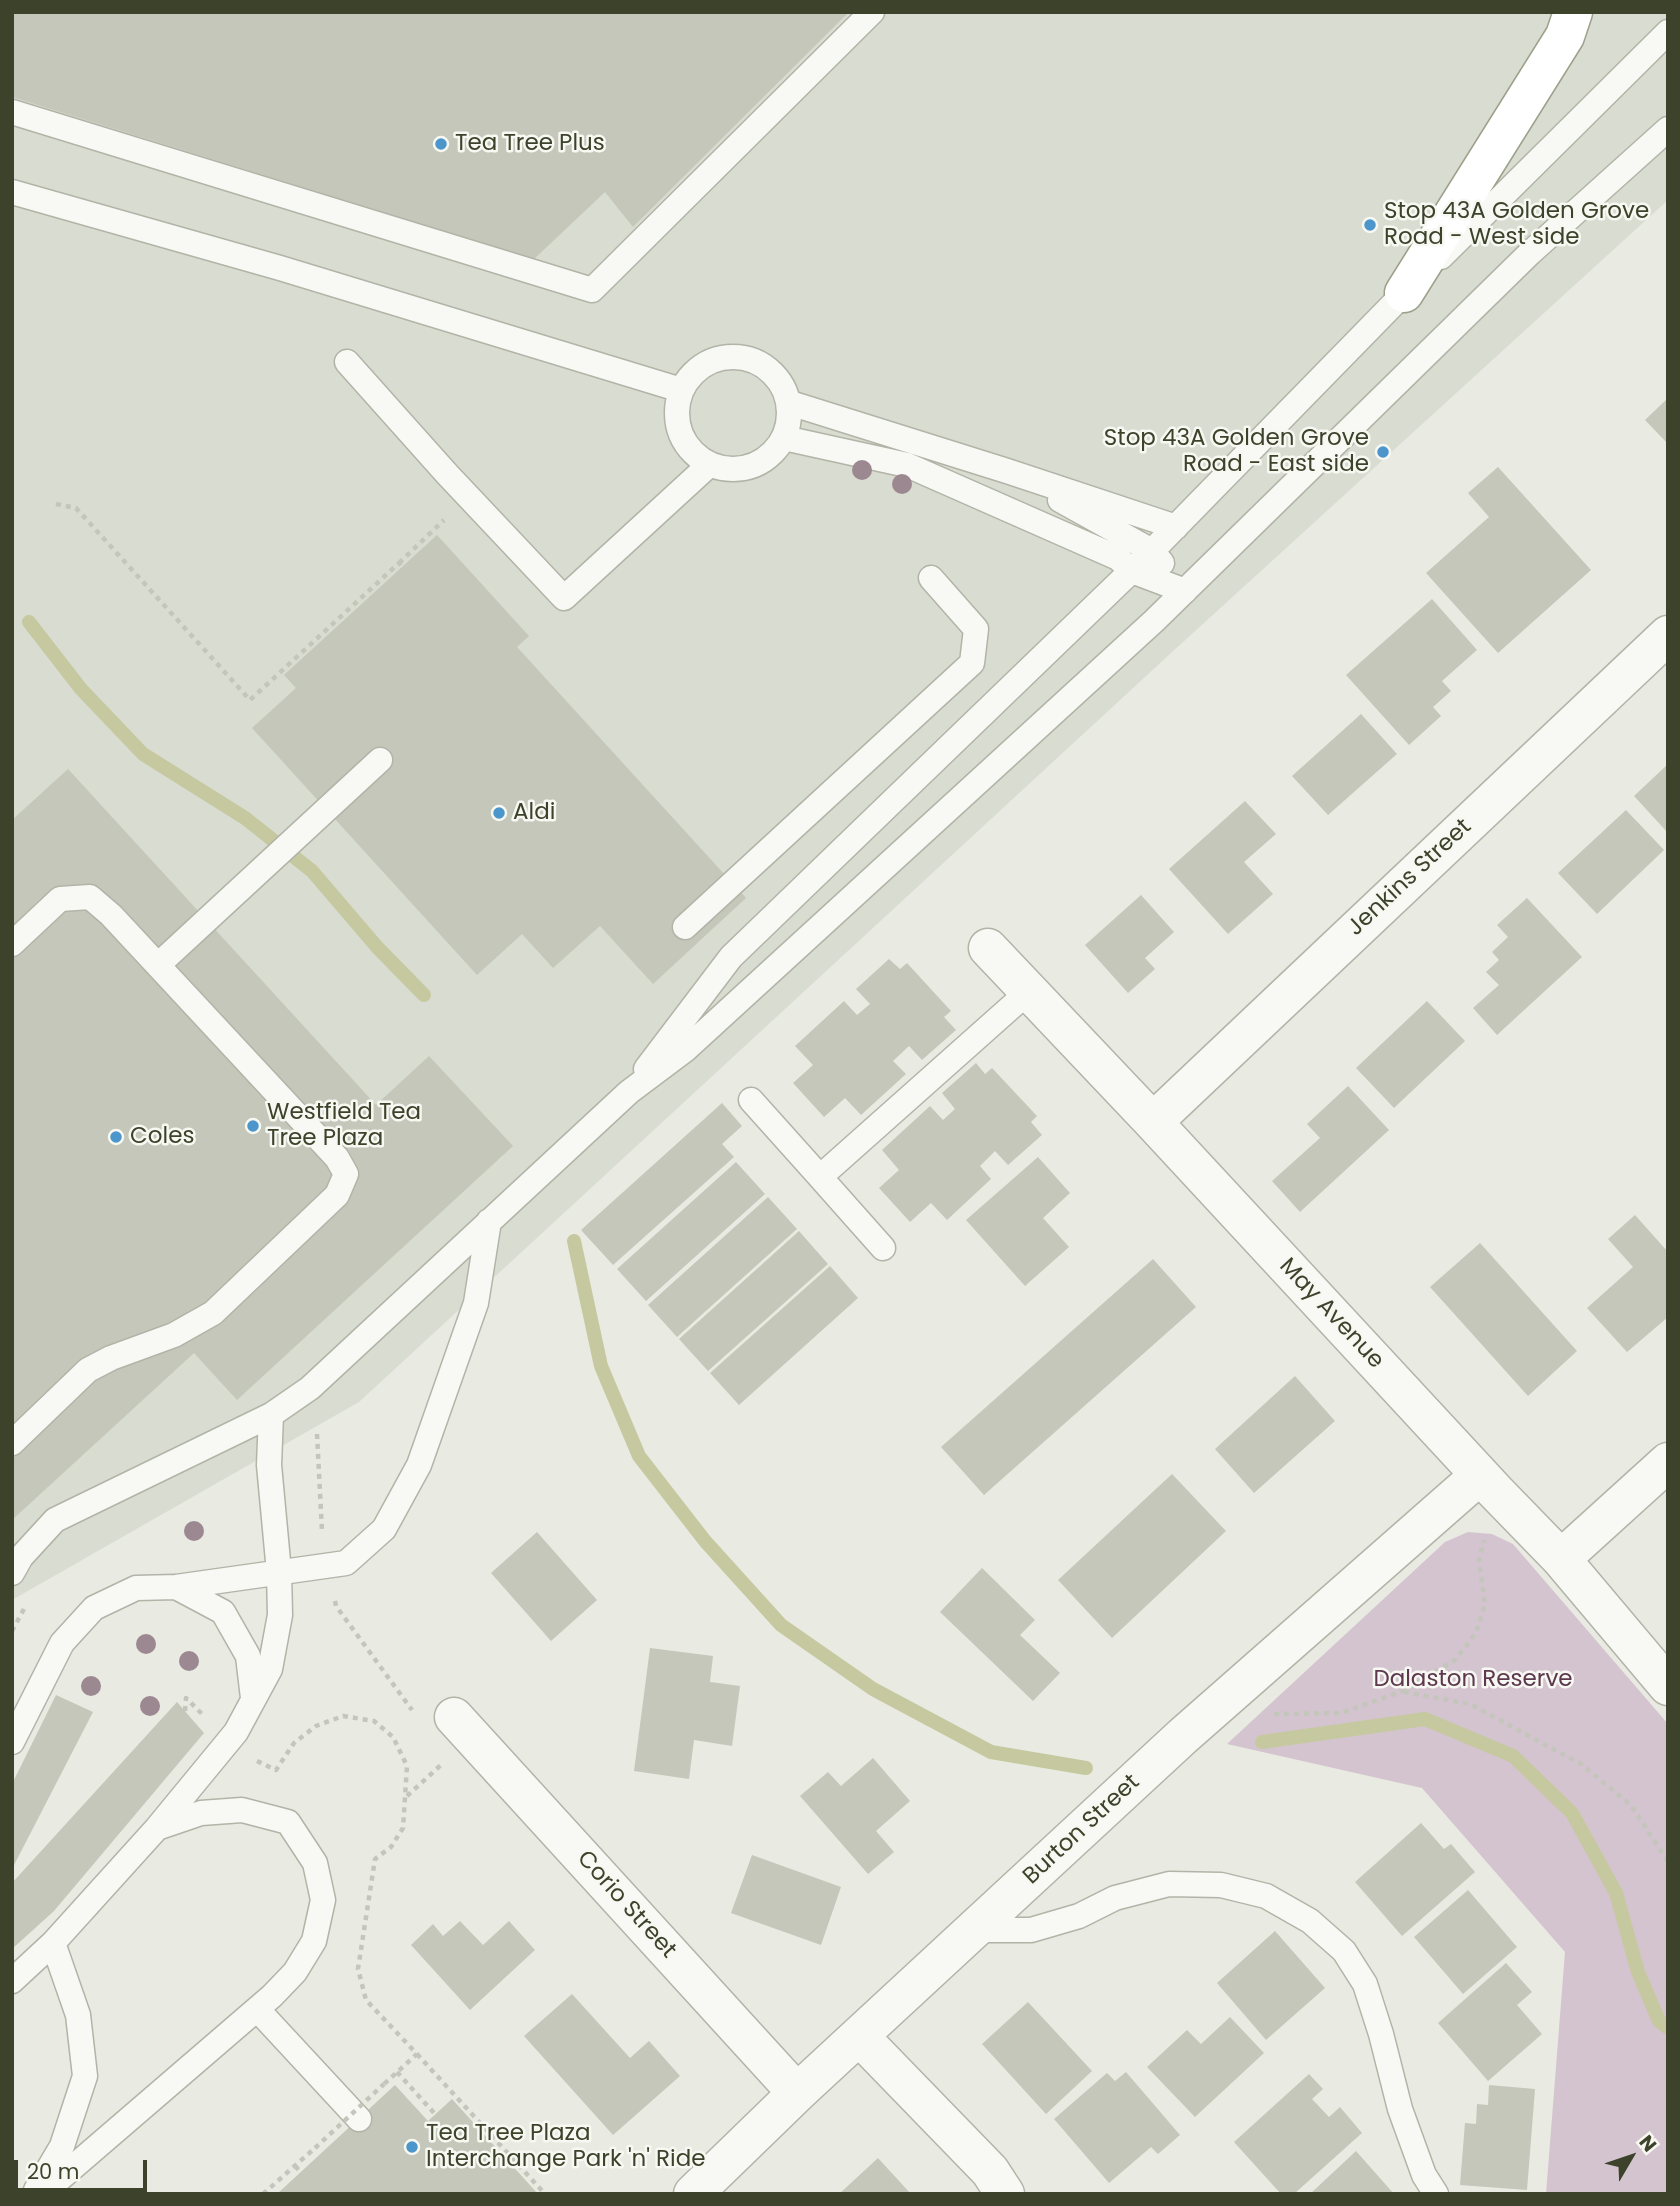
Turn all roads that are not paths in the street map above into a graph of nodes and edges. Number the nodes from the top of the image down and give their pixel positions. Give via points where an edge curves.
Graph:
1 (872, 12) edge
2 (1573, 12) edge
3 (1668, 32) edge
4 (12, 112) edge
5 (1668, 129) edge
6 (12, 192) edge
7 (1404, 293) junction
8 (347, 362) dead end
9 (681, 390) junction
10 (790, 403) junction
11 (784, 438) junction
12 (709, 465) junction
13 (1007, 471) junction
14 (1175, 527) junction
15 (1152, 551) junction
16 (1132, 571) junction
17 (931, 578) dead end
18 (1185, 591) junction
19 (1668, 635) edge
20 (380, 760) dead end
21 (685, 927) dead end
22 (12, 944) edge
23 (988, 948) dead end
24 (158, 965) junction
25 (1028, 992) junction
26 (629, 1092) junction
27 (751, 1100) dead end
28 (1153, 1122) junction
29 (820, 1177) junction
30 (489, 1221) junction
31 (883, 1248) dead end
32 (271, 1415) junction
33 (12, 1443) edge
34 (1668, 1462) edge
35 (1487, 1483) junction
36 (1561, 1559) junction
37 (279, 1572) junction
38 (12, 1573) edge
39 (176, 1587) junction
40 (1668, 1686) edge
41 (253, 1698) junction
42 (454, 1717) dead end
43 (12, 1742) edge
44 (157, 1828) junction
45 (974, 1930) junction
46 (53, 1943) junction
47 (12, 1981) edge
48 (257, 2009) junction
49 (860, 2036) junction
50 (797, 2093) junction
51 (359, 2119) dead end
52 (34, 2194) edge
53 (42, 2194) edge
54 (693, 2194) edge
55 (1004, 2194) edge
56 (1436, 2194) edge

1 - 4 lane via 592,290
2 - 7 highway via 1565,36
3 - 7 lane
5 - 18 lane via 1530,253
6 - 9 lane
7 - 14 lane
8 - 12 lane via 564,598
9 - 10 lane via 705,364 722,357 740,357 757,361 772,372
9 - 12 lane via 677,407 683,441
10 - 11 lane
10 - 13 lane
11 - 12 lane via 774,453 744,470
11 - 16 lane via 907,466 1118,558
13 - 14 lane
13 - 15 lane
14 - 15 lane
15 - 16 lane
15 - 18 lane
16 - 18 lane
16 - 26 lane via 731,957
17 - 21 lane via 976,629 972,663
18 - 26 lane via 685,1050
19 - 28 street, Jenkins Street
20 - 24 lane
22 - 24 lane via 60,899 90,897
23 - 25 street, May Avenue
24 - 33 lane via 337,1158 346,1174 337,1195 213,1313 174,1335 89,1370
25 - 28 street, May Avenue
25 - 29 lane
26 - 30 lane
27 - 29 lane
28 - 35 street, May Avenue
29 - 31 lane
30 - 32 lane via 310,1388
30 - 37 lane via 476,1303 419,1465 383,1530 346,1563
32 - 37 lane via 269,1465
32 - 38 lane via 55,1520
34 - 36 street
35 - 36 street, May Avenue
35 - 45 street, Burton Street via 1208,1714
36 - 40 street, May Avenue
37 - 39 lane
37 - 41 lane via 280,1615 270,1669
39 - 41 lane via 223,1612 248,1656
39 - 43 lane via 136,1588 94,1608 62,1643
41 - 44 lane via 236,1732
42 - 50 street, Corio Street
44 - 46 lane
44 - 48 lane via 201,1813 242,1810 288,1822 315,1863 323,1900 314,1941 295,1972
45 - 49 street, Burton Street
45 - 56 lane via 1031,1930 1079,1916 1115,1898 1169,1884 1221,1885 1266,1896 1310,1921 1344,1951 1365,1984 1400,2109 1424,2175
46 - 47 lane
46 - 52 lane via 78,2015 85,2076 62,2146
48 - 51 lane
48 - 53 lane
49 - 50 street, Burton Street
49 - 55 street via 990,2171
50 - 54 street, Burton Street

